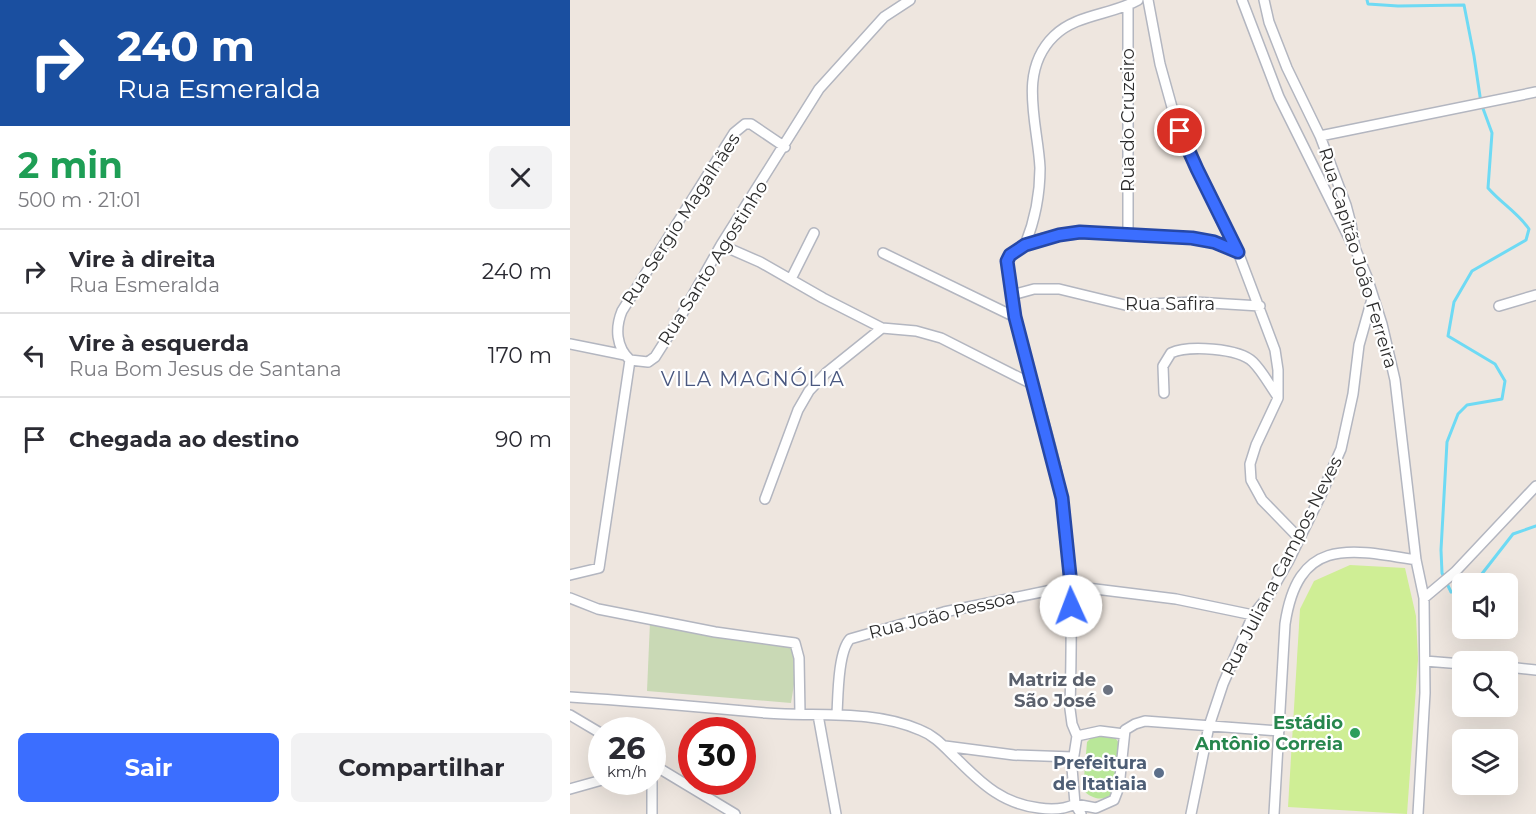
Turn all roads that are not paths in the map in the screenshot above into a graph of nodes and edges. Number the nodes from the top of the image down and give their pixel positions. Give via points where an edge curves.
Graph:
1 (910, 0) edge
2 (1138, 0) edge
3 (1148, 0) edge
4 (1242, 0) edge
5 (1264, 0) edge
6 (1128, 6) junction
7 (1536, 92) edge
8 (1320, 136) junction
9 (785, 147) junction
10 (814, 233) dead end
11 (1128, 235) junction
12 (721, 245) junction
13 (1025, 245) junction
14 (1355, 248) junction
15 (1238, 252) junction
16 (883, 253) dead end
17 (791, 279) junction
18 (1012, 295) junction
19 (1536, 295) edge
20 (1372, 299) junction
21 (1260, 306) junction
22 (1499, 306) dead end
23 (1015, 317) junction
24 (882, 328) junction
25 (570, 344) edge
26 (628, 357) junction
27 (1032, 384) junction
28 (1164, 393) dead end
29 (1278, 398) junction
30 (1536, 486) edge
31 (765, 499) dead end
32 (1299, 538) junction
33 (1416, 560) junction
34 (570, 575) edge
35 (1071, 585) junction
36 (570, 598) edge
37 (1424, 598) junction
38 (1253, 615) junction
39 (1425, 661) junction
40 (1452, 663) edge
41 (1518, 668) edge
42 (1536, 670) edge
43 (570, 698) edge
44 (800, 714) junction
45 (837, 714) junction
46 (570, 715) edge
47 (818, 715) junction
48 (588, 726) edge
49 (1209, 726) junction
50 (1279, 731) junction
51 (1124, 734) junction
52 (1077, 736) junction
53 (945, 746) junction
54 (1073, 757) junction
55 (666, 772) edge
56 (588, 784) edge
57 (570, 789) edge
58 (652, 795) edge
59 (1075, 804) junction
60 (1102, 810) edge
61 (652, 814) edge
62 (735, 814) edge
63 (836, 814) edge
64 (1081, 814) edge
65 (1191, 814) edge
66 (1274, 814) edge
67 (1418, 814) edge

1 - 9 street, Rua Santo Agostinho via 884,17 819,89
2 - 6 street
3 - 15 street via 1175,118
4 - 14 street via 1279,97
5 - 8 street, Rua Capitão João Ferreira via 1287,68
6 - 11 street, Rua do Cruzeiro
6 - 13 street via 1083,19 1054,35 1035,66 1032,92 1039,190
7 - 8 street
8 - 14 street, Rua Capitão João Ferreira via 1346,205
9 - 12 street, Rua Santo Agostinho
9 - 26 street, Rua Sergio Magalhães via 751,124 734,133 622,311 619,344
10 - 17 street
11 - 13 street via 1080,232
11 - 15 street via 1192,238
12 - 17 street
12 - 26 street, Rua Santo Agostinho via 655,357 648,362
13 - 18 street via 1007,261
14 - 20 street, Rua Capitão João Ferreira
15 - 21 street
16 - 23 street
17 - 24 street
18 - 21 street, Rua Safira via 1052,289 1125,305 1184,302
18 - 23 street
19 - 22 street
20 - 32 street, Rua Juliana Campos Neves via 1359,345 1341,449
20 - 33 street, Rua Capitão João Ferreira via 1395,380
21 - 29 street via 1275,350
23 - 27 street
24 - 27 street via 941,338
24 - 31 street via 808,391
25 - 26 street
26 - 34 street via 599,568
27 - 35 street via 1062,498
28 - 29 street via 1163,366 1171,353 1210,350 1247,357
29 - 32 street via 1256,445 1250,464 1251,480 1262,500
30 - 37 street via 1455,572
32 - 38 street, Rua Juliana Campos Neves via 1281,575
33 - 37 street, Rua Capitão João Ferreira
33 - 50 street via 1344,552 1326,555 1301,575 1288,602
35 - 38 street, Rua João Pessoa via 1176,599
35 - 45 street, Rua João Pessoa via 944,612 850,639 841,666
35 - 52 street via 1070,709
36 - 44 street via 598,609 795,643
37 - 39 street, Rua Capitão João Ferreira
38 - 49 street, Rua Juliana Campos Neves
39 - 40 street
39 - 67 street, Rua Capitão João Ferreira
41 - 42 street
43 - 44 street
44 - 47 street
45 - 47 street
45 - 53 street via 908,726
46 - 48 street
47 - 63 street
49 - 50 street
49 - 51 street via 1145,722 1127,728
49 - 65 street, Rua Juliana Campos Neves
50 - 66 street
51 - 52 street via 1100,731
51 - 60 street via 1118,793
52 - 54 street
53 - 54 street via 1014,755
53 - 59 street via 991,789 1015,804 1053,809
54 - 59 street
55 - 62 street
56 - 57 street
58 - 61 street
59 - 60 street
59 - 64 street

